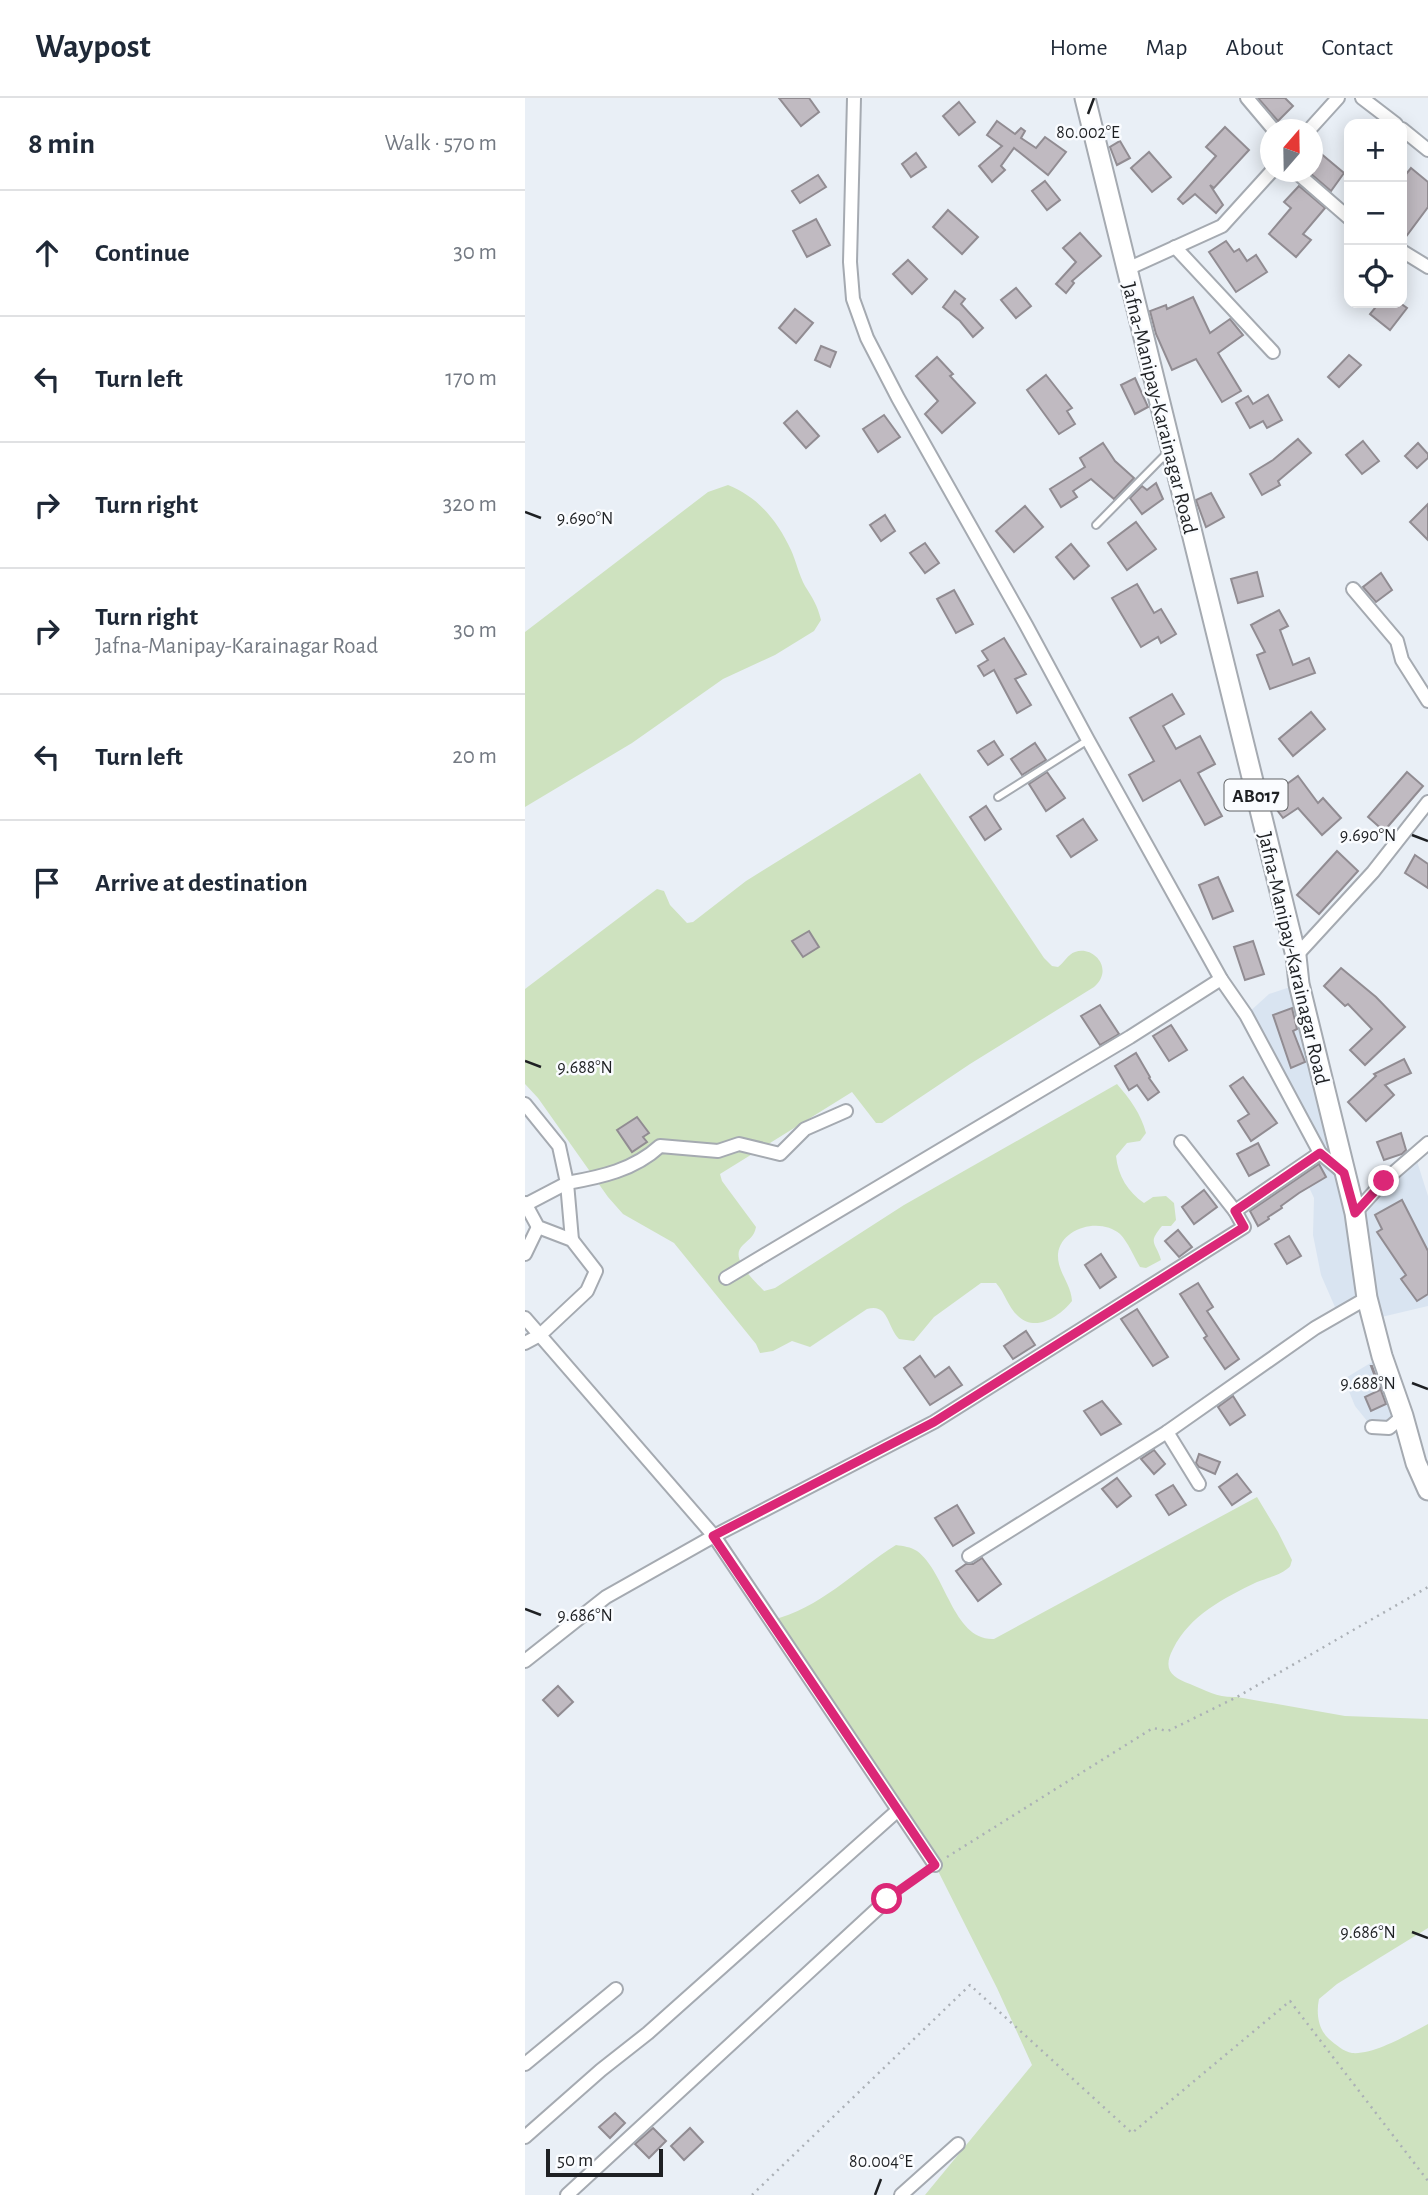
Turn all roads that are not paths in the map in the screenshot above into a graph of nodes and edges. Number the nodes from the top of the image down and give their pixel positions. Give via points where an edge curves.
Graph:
1 (855, 98) edge
2 (1085, 98) edge
3 (1247, 98) edge
4 (1338, 98) edge
5 (1362, 98) edge
6 (1265, 119) edge
7 (1319, 119) edge
8 (1389, 119) edge
9 (1407, 133) edge
10 (1428, 150) edge
11 (1262, 182) edge
12 (1308, 182) edge
13 (1344, 214) edge
14 (1175, 247) junction
15 (1407, 254) edge
16 (1428, 267) edge
17 (1125, 270) junction
18 (1273, 352) dead end
19 (1170, 450) junction
20 (1096, 525) dead end
21 (1353, 589) dead end
22 (1428, 701) edge
23 (1087, 740) junction
24 (998, 797) dead end
25 (1428, 802) edge
26 (1296, 956) junction
27 (1221, 979) junction
28 (525, 1104) edge
29 (846, 1111) dead end
30 (1181, 1142) dead end
31 (1428, 1143) edge
32 (1320, 1153) junction
33 (1344, 1173) junction
34 (567, 1183) junction
35 (526, 1204) edge
36 (1235, 1211) junction
37 (1355, 1213) junction
38 (538, 1227) junction
39 (572, 1240) junction
40 (525, 1254) edge
41 (726, 1278) dead end
42 (1367, 1298) junction
43 (525, 1318) edge
44 (540, 1335) junction
45 (525, 1343) edge
46 (1403, 1416) junction
47 (1372, 1427) dead end
48 (1167, 1432) junction
49 (1422, 1459) edge
50 (1199, 1484) dead end
51 (1428, 1490) edge
52 (713, 1536) junction
53 (969, 1556) dead end
54 (525, 1661) edge
55 (897, 1811) junction
56 (935, 1865) road end
57 (887, 1899) road end
58 (616, 1989) dead end
59 (525, 2064) edge
60 (525, 2137) edge
61 (958, 2144) dead end
62 (567, 2195) edge
63 (901, 2195) edge

1 - 23 street via 850,262 853,299 867,338
2 - 17 main road, Jafna-Manipay-Karainagar Road / AB017
3 - 6 street
4 - 7 street
5 - 8 street
9 - 10 street
11 - 14 street via 1222,226
12 - 13 street
14 - 17 street
14 - 18 street
15 - 16 street
17 - 19 main road, Jafna-Manipay-Karainagar Road / AB017
19 - 20 lane
19 - 26 main road, Jafna-Manipay-Karainagar Road / AB017
21 - 22 street via 1397,641 1402,660
23 - 24 lane
23 - 27 street
25 - 26 street via 1373,872
26 - 33 main road, Jafna-Manipay-Karainagar Road / AB017
27 - 32 street via 1246,1015
27 - 41 street
28 - 34 street via 559,1146
29 - 34 street via 805,1129 781,1154 739,1144 718,1151 660,1146 608,1176
30 - 36 street
31 - 37 street
32 - 33 street
32 - 36 street
33 - 37 main road, Jafna-Manipay-Karainagar Road / AB017
34 - 35 street
34 - 39 street
35 - 38 street
36 - 52 street via 1244,1227 934,1422
37 - 42 main road, Jafna-Manipay-Karainagar Road / AB017
38 - 39 street
38 - 40 street
39 - 44 street via 596,1271 587,1291
42 - 46 main road, Jafna-Manipay-Karainagar Road / AB017
42 - 48 street via 1315,1328
43 - 44 street
44 - 45 street
44 - 52 street
46 - 47 street via 1389,1428
46 - 49 main road, Jafna-Manipay-Karainagar Road / AB017
48 - 50 street
48 - 53 street
49 - 51 main road, Jafna-Manipay-Karainagar Road / AB017
52 - 54 street via 605,1597
52 - 55 street
55 - 56 street
55 - 60 street
57 - 62 street
58 - 59 street
61 - 63 street

